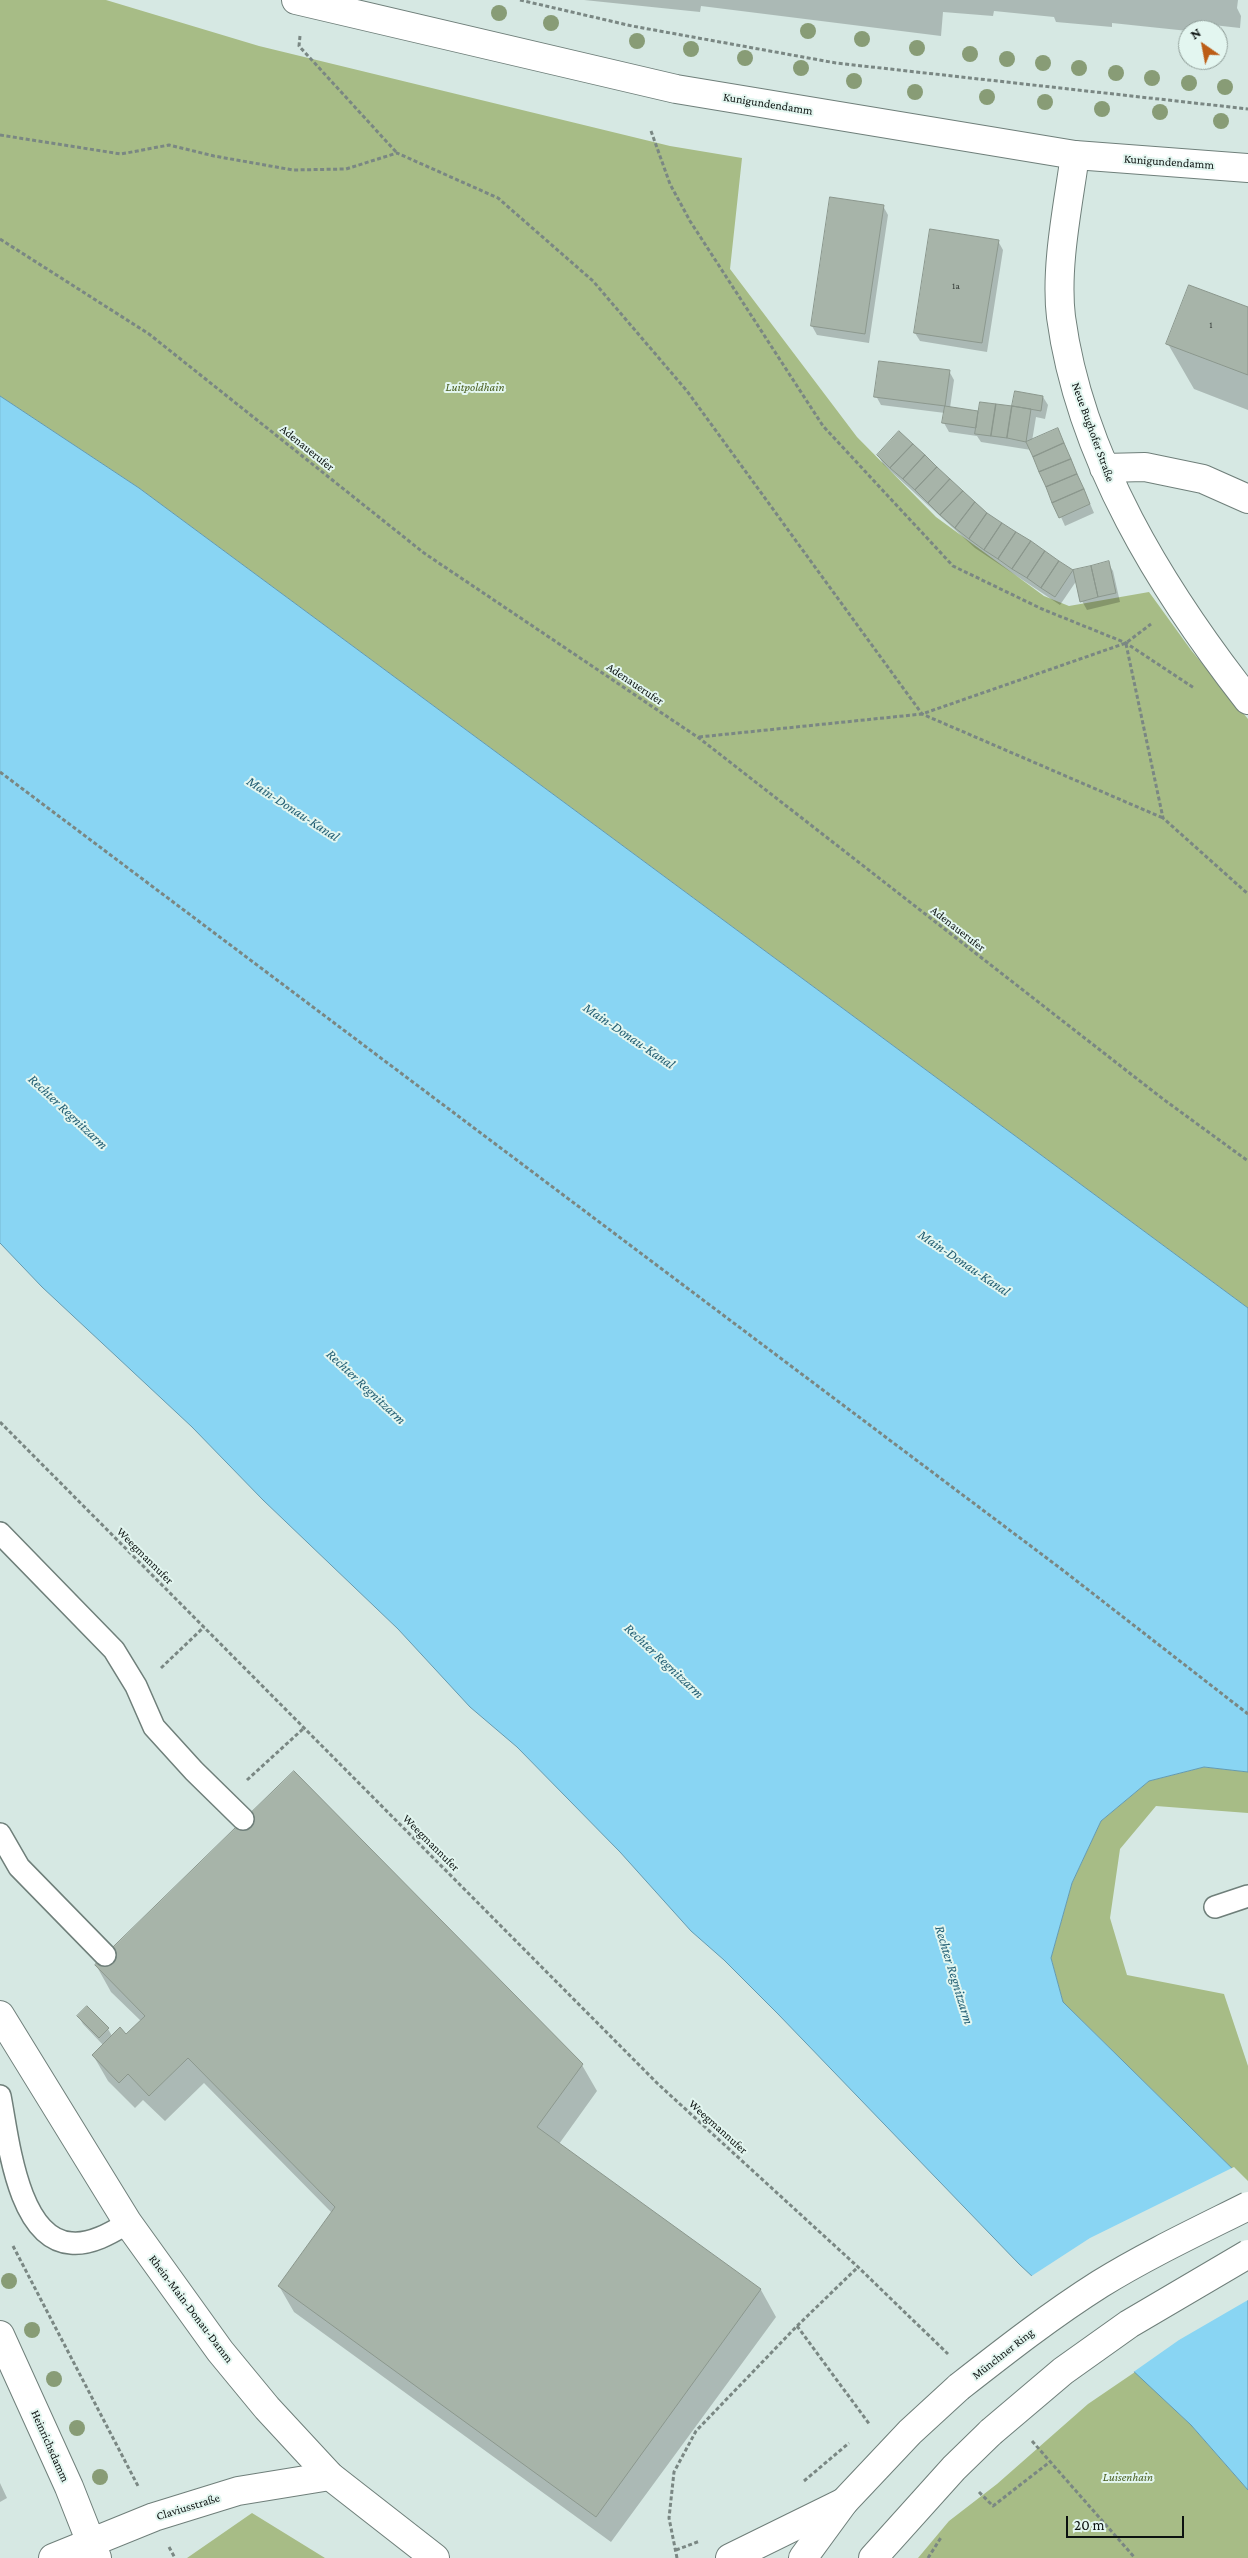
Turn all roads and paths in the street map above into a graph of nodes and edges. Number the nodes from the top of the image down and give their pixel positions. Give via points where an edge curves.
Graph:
1 (520, 0) edge
2 (300, 1) edge
3 (1248, 109) edge
4 (651, 131) dead end
5 (0, 135) edge
6 (397, 153) junction
7 (1075, 155) junction
8 (1248, 168) edge
9 (0, 239) edge
10 (1104, 468) junction
11 (1248, 499) edge
12 (1126, 643) junction
13 (1248, 700) edge
14 (922, 714) junction
15 (699, 738) junction
16 (0, 772) edge
17 (1163, 818) junction
18 (1248, 894) edge
19 (1248, 1161) edge
20 (0, 1422) edge
21 (0, 1533) edge
22 (204, 1627) junction
23 (138, 1691) junction
24 (1248, 1714) edge
25 (304, 1728) junction
26 (225, 1801) junction
27 (243, 1819) dead end
28 (0, 1834) edge
29 (1248, 1896) edge
30 (1215, 1907) dead end
31 (105, 1955) dead end
32 (0, 2015) edge
33 (0, 2096) edge
34 (1248, 2206) edge
35 (128, 2223) junction
36 (9, 2238) dead end
37 (1248, 2254) edge
38 (797, 2326) junction
39 (0, 2335) edge
40 (877, 2419) dead end
41 (870, 2425) junction
42 (862, 2432) dead end
43 (854, 2438) dead end
44 (1051, 2461) dead end
45 (330, 2476) junction
46 (797, 2487) dead end
47 (976, 2489) dead end
48 (844, 2502) junction
49 (154, 2517) junction
50 (703, 2540) dead end
51 (676, 2550) junction
52 (94, 2551) edge
53 (53, 2558) edge
54 (175, 2558) edge
55 (435, 2558) edge
56 (677, 2558) edge
57 (730, 2558) edge
58 (803, 2558) edge
59 (873, 2558) edge

1 - 3 path via 632,26 836,63
2 - 6 path via 299,46
2 - 7 street, Kunigundendamm via 676,89
4 - 12 path via 670,184 690,221 823,426 952,566 1042,609
5 - 6 path via 121,154 169,145 293,170 346,169
6 - 14 path via 498,198 593,281 687,391
7 - 8 street, Kunigundendamm
7 - 10 street, Neue Bughofer Straße via 1060,276 1061,316 1076,392
9 - 15 path, Adenauerufer via 148,334 424,553
10 - 11 street via 1145,466 1203,479
10 - 13 street, Neue Bughofer Straße via 1132,525 1206,646
12 - 14 path
12 - 17 path
14 - 15 path
14 - 17 path
15 - 19 path, Adenauerufer via 1163,1099
16 - 24 path via 1060,1568
17 - 18 path
20 - 22 path, Weegmannufer
21 - 23 lane via 114,1650
22 - 23 path
22 - 25 path, Weegmannufer
23 - 26 lane via 154,1726
25 - 26 path
25 - 38 path, Weegmannufer via 658,2084 858,2267
26 - 27 lane
28 - 31 lane via 19,1867
29 - 30 lane
32 - 35 street, Rhein-Main-Donau-Damm
33 - 35 lane via 24,2202 35,2222 54,2238 70,2243 91,2241
34 - 48 street, Münchner Ring, bridge via 1100,2284 1029,2333 959,2387 910,2432
35 - 45 street, Rhein-Main-Donau-Damm via 220,2351
36 - 49 path
37 - 59 street, bridge via 1129,2324 1063,2371 954,2468
38 - 41 path
38 - 51 path via 696,2431 674,2472 669,2518
39 - 52 street, Heinrichsdamm
40 - 41 path
41 - 42 path
43 - 46 path
44 - 47 path via 993,2506
45 - 49 street, Claviusstraße via 238,2492
45 - 55 street, Rhein-Main-Donau-Damm
48 - 57 street
48 - 58 street, Münchner Ring
49 - 52 street, Claviusstraße
49 - 54 path
50 - 51 path
51 - 56 path
52 - 53 street, Claviusstraße

